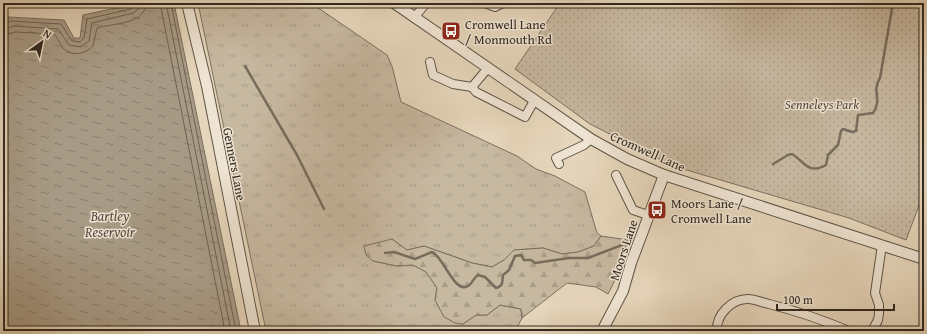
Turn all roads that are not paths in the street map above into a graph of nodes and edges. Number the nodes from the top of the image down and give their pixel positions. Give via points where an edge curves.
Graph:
1 (187, 3) edge
2 (394, 3) edge
3 (426, 3) edge
4 (485, 3) edge
5 (503, 3) edge
6 (414, 18) junction
7 (430, 62) dead end
8 (488, 68) junction
9 (472, 87) junction
10 (534, 101) junction
11 (591, 139) junction
12 (560, 164) dead end
13 (616, 175) dead end
14 (664, 175) junction
15 (648, 215) junction
16 (882, 245) junction
17 (924, 259) edge
18 (255, 331) edge
19 (602, 331) edge
20 (717, 331) edge
21 (849, 331) edge
22 (872, 331) edge

1 - 18 street, Genners Lane via 207,86
2 - 6 street, Cromwell Lane
3 - 6 street
4 - 5 street via 495,7
6 - 8 street, Cromwell Lane
7 - 9 street via 433,75 453,84
8 - 9 street
8 - 10 street, Cromwell Lane
9 - 10 street via 488,100 525,117
10 - 11 street, Cromwell Lane
11 - 12 street via 556,158
11 - 14 street, Cromwell Lane via 627,159
13 - 15 street via 632,210
14 - 15 street, Moors Lane
14 - 16 street, Cromwell Lane
15 - 19 street, Moors Lane via 623,291
16 - 17 street, Cromwell Lane
16 - 22 street via 875,292 879,314
20 - 21 street via 718,321 724,312 738,300 750,299 799,312

